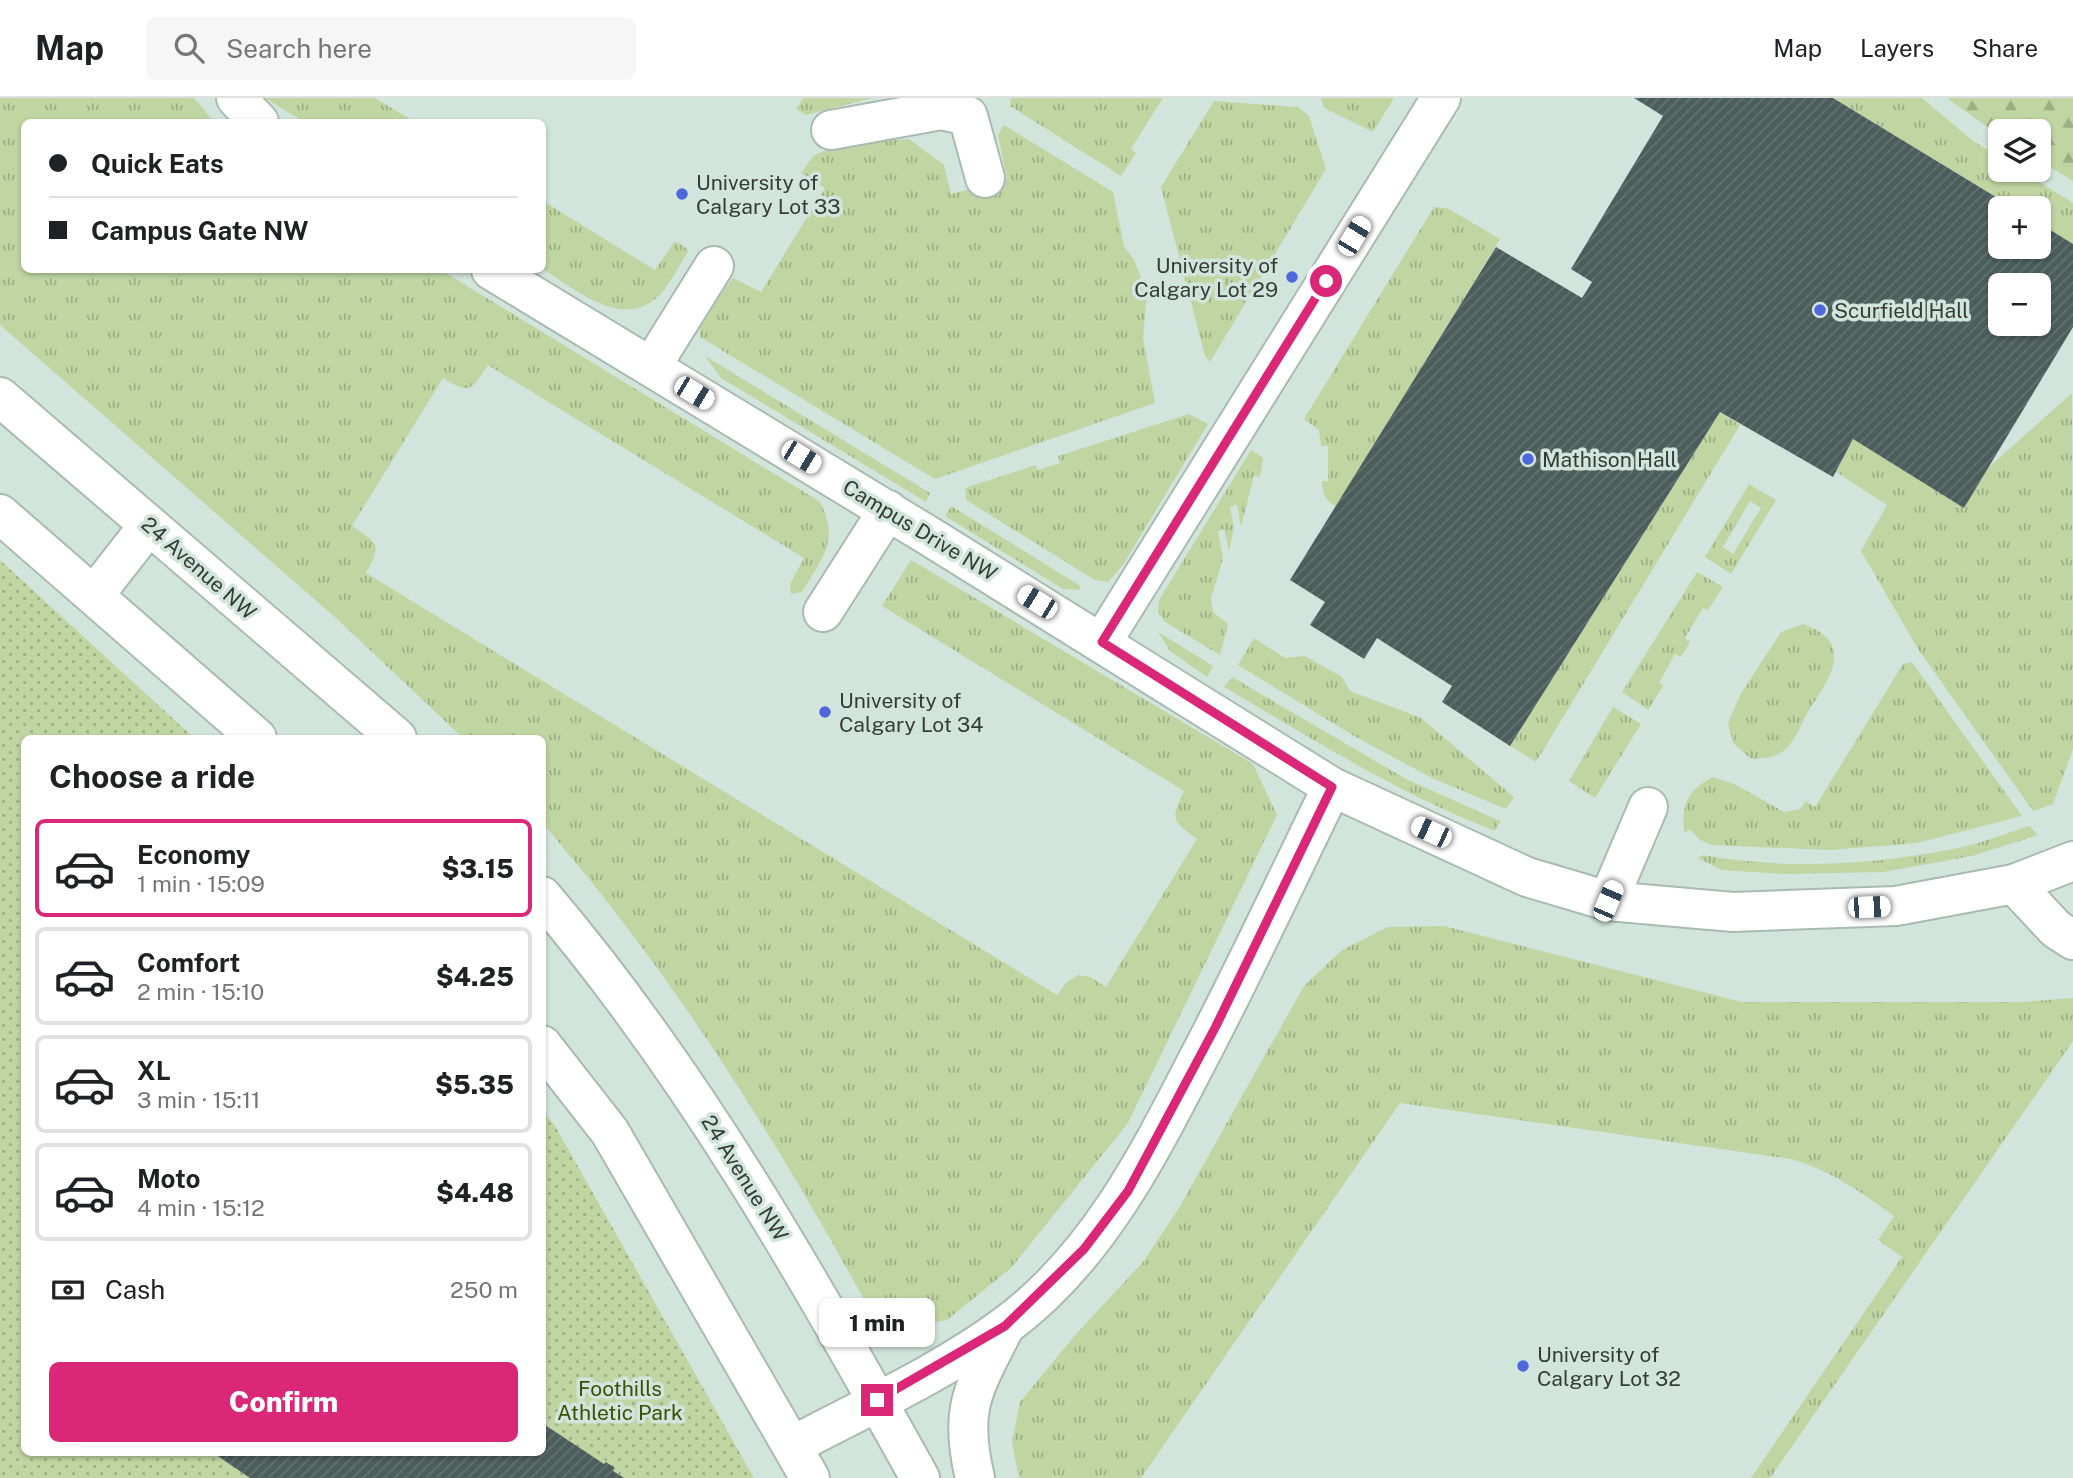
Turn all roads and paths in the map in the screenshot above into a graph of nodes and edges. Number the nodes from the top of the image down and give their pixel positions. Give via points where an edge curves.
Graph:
1 (236, 98) edge
2 (1441, 98) edge
3 (974, 107) edge
4 (256, 119) edge
5 (831, 130) dead end
6 (985, 177) dead end
7 (714, 266) dead end
8 (496, 273) edge
9 (651, 367) junction
10 (0, 397) edge
11 (888, 510) junction
12 (0, 514) edge
13 (149, 525) junction
14 (95, 594) junction
15 (823, 612) dead end
16 (1102, 642) junction
17 (254, 735) edge
18 (394, 735) edge
19 (1332, 787) junction
20 (1648, 807) dead end
21 (2073, 861) edge
22 (2014, 884) junction
23 (546, 900) edge
24 (1608, 901) junction
25 (2073, 940) edge
26 (546, 1050) edge
27 (1005, 1326) junction
28 (877, 1400) junction
29 (801, 1462) edge
30 (920, 1478) edge
31 (975, 1478) edge

1 - 4 street
2 - 16 street
3 - 5 street
3 - 6 street
7 - 9 street
8 - 9 street, Campus Drive NW
9 - 11 street, Campus Drive NW
10 - 13 street, 24 Avenue NW
11 - 15 street
11 - 16 street, Campus Drive NW
12 - 14 street
13 - 14 street
13 - 18 street, 24 Avenue NW
14 - 17 street
16 - 19 street, Campus Drive NW
19 - 24 street, Campus Drive NW via 1527,877
19 - 27 street via 1216,1026 1128,1191 1084,1249
20 - 24 street
21 - 22 street, Campus Drive NW
22 - 24 street, Campus Drive NW via 1896,906 1733,912
22 - 25 street via 2056,929
23 - 28 street, 24 Avenue NW via 721,1135
26 - 29 street via 610,1132
27 - 28 street
27 - 31 street via 972,1391 967,1427
28 - 29 street
28 - 30 street, 24 Avenue NW

